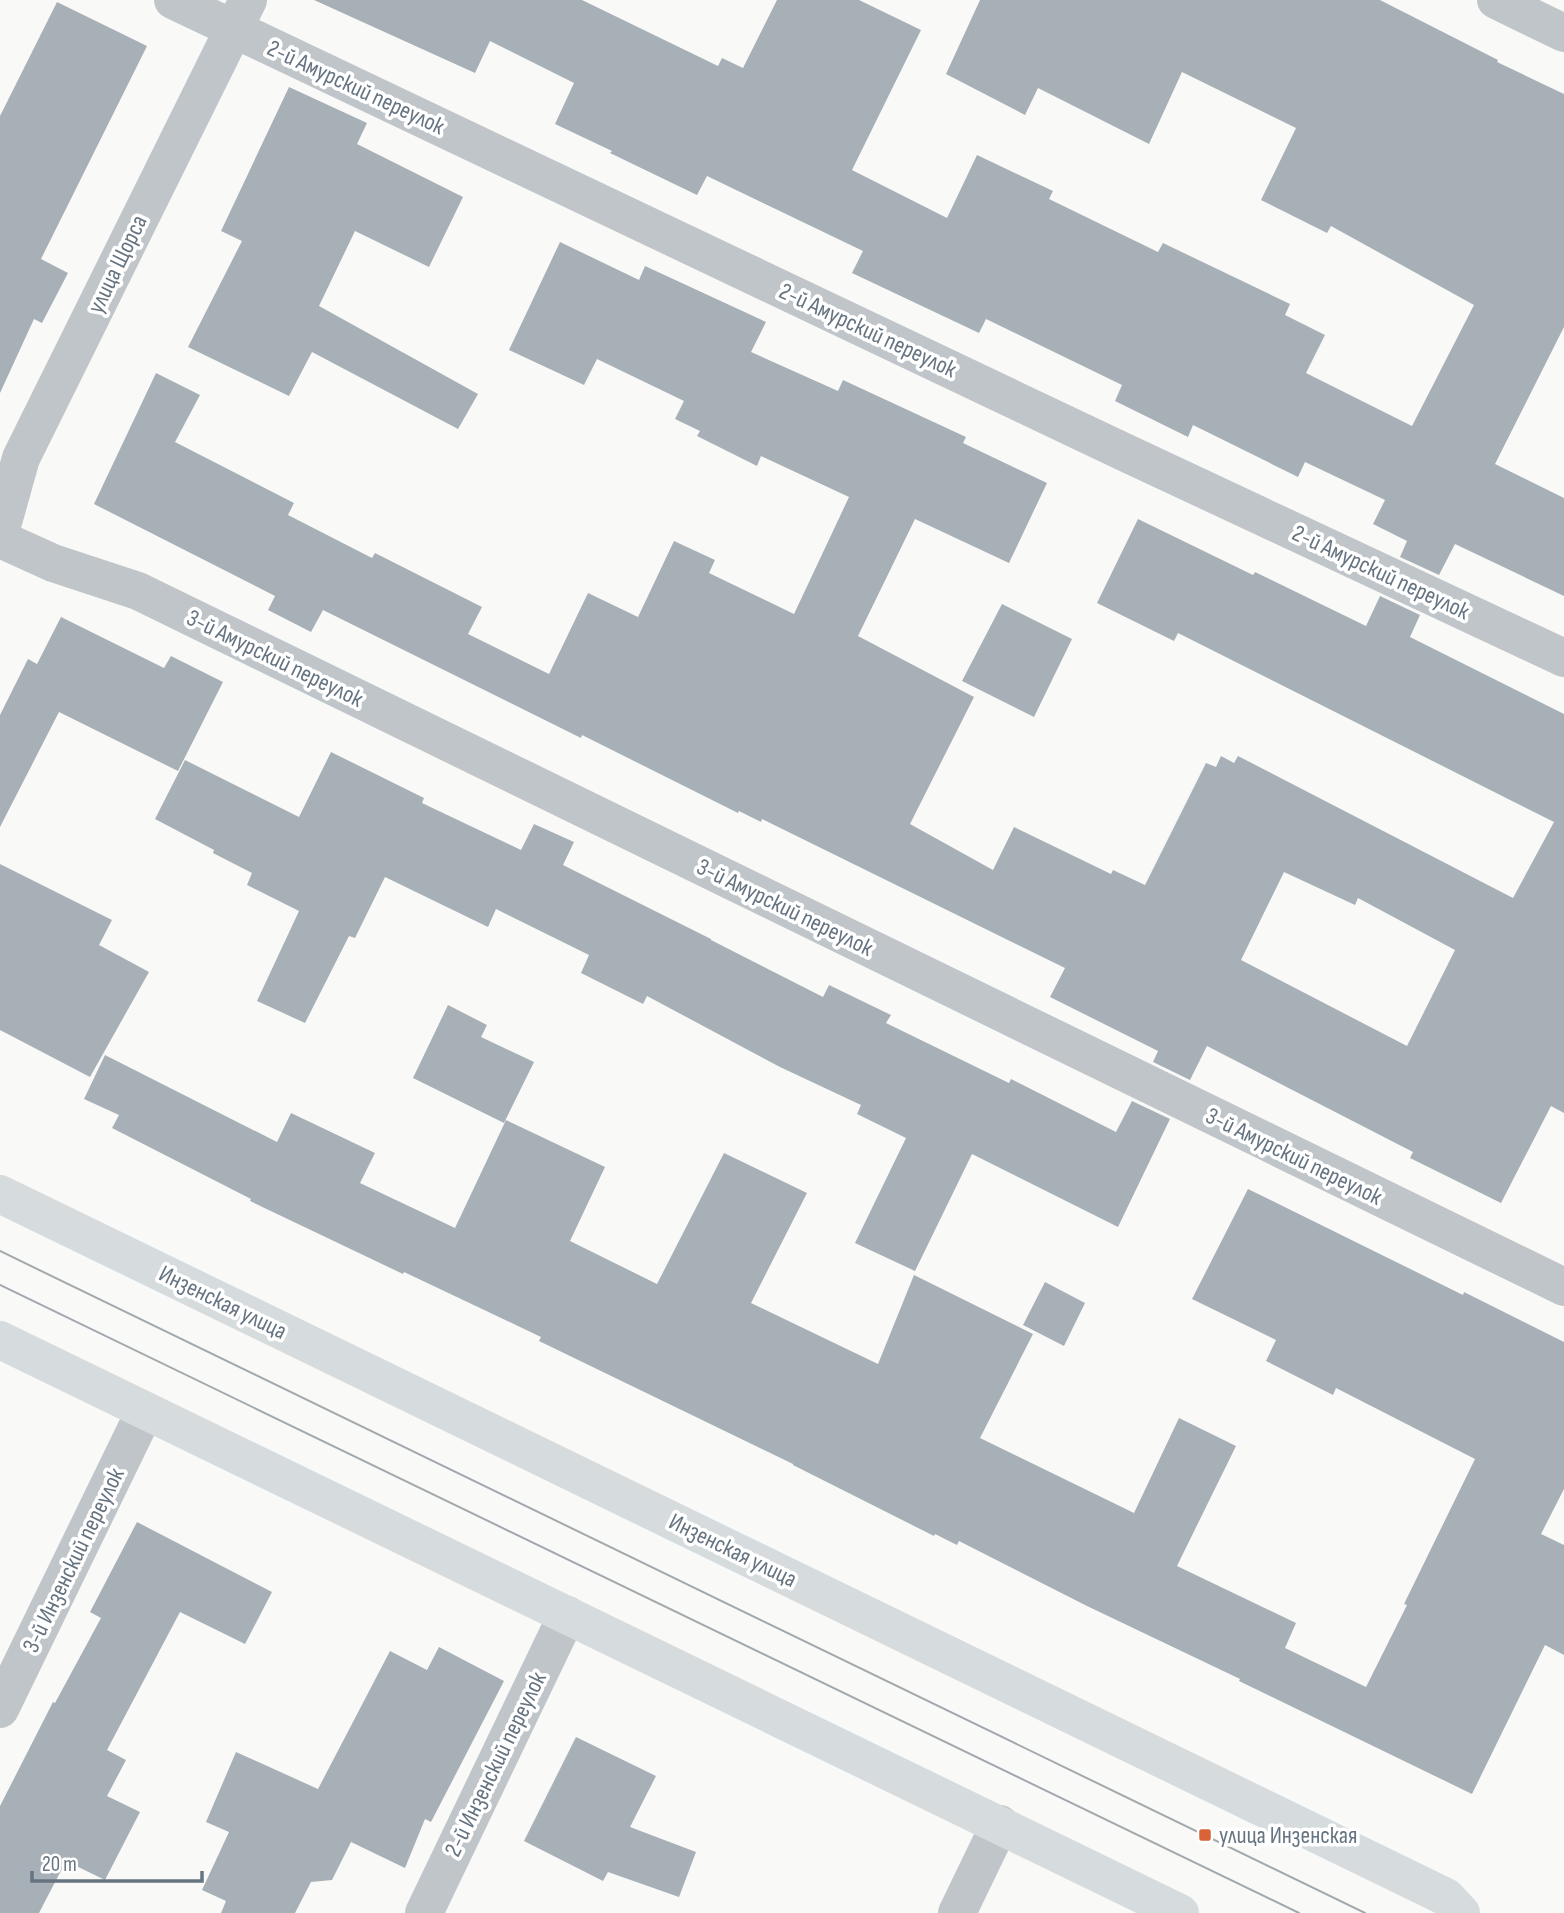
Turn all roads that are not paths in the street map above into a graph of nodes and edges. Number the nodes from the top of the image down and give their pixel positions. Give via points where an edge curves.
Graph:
1 (173, 0) edge
2 (1496, 0) edge
3 (240, 14) edge
4 (1564, 33) edge
5 (0, 533) edge
6 (0, 539) edge
7 (1564, 658) edge
8 (0, 1194) edge
9 (1564, 1287) edge
10 (0, 1340) edge
11 (145, 1411) junction
12 (567, 1615) junction
13 (0, 1709) edge
14 (1000, 1824) junction
15 (424, 1913) edge
16 (957, 1913) edge
17 (1180, 1913) edge
18 (1461, 1913) edge

1 - 3 street, 2-й Амурский переулок
2 - 4 street
3 - 5 street, улица Щорса via 21,458
3 - 7 street, 2-й Амурский переулок via 1124,452
6 - 9 street, 3-й Амурский переулок via 138,592
8 - 18 main road, Инзенская улица via 1446,1897
10 - 11 main road
11 - 12 main road
11 - 13 street, 3-й Инзенский переулок
12 - 14 main road
12 - 15 street, 2-й Инзенский переулок
14 - 16 street
14 - 17 main road

